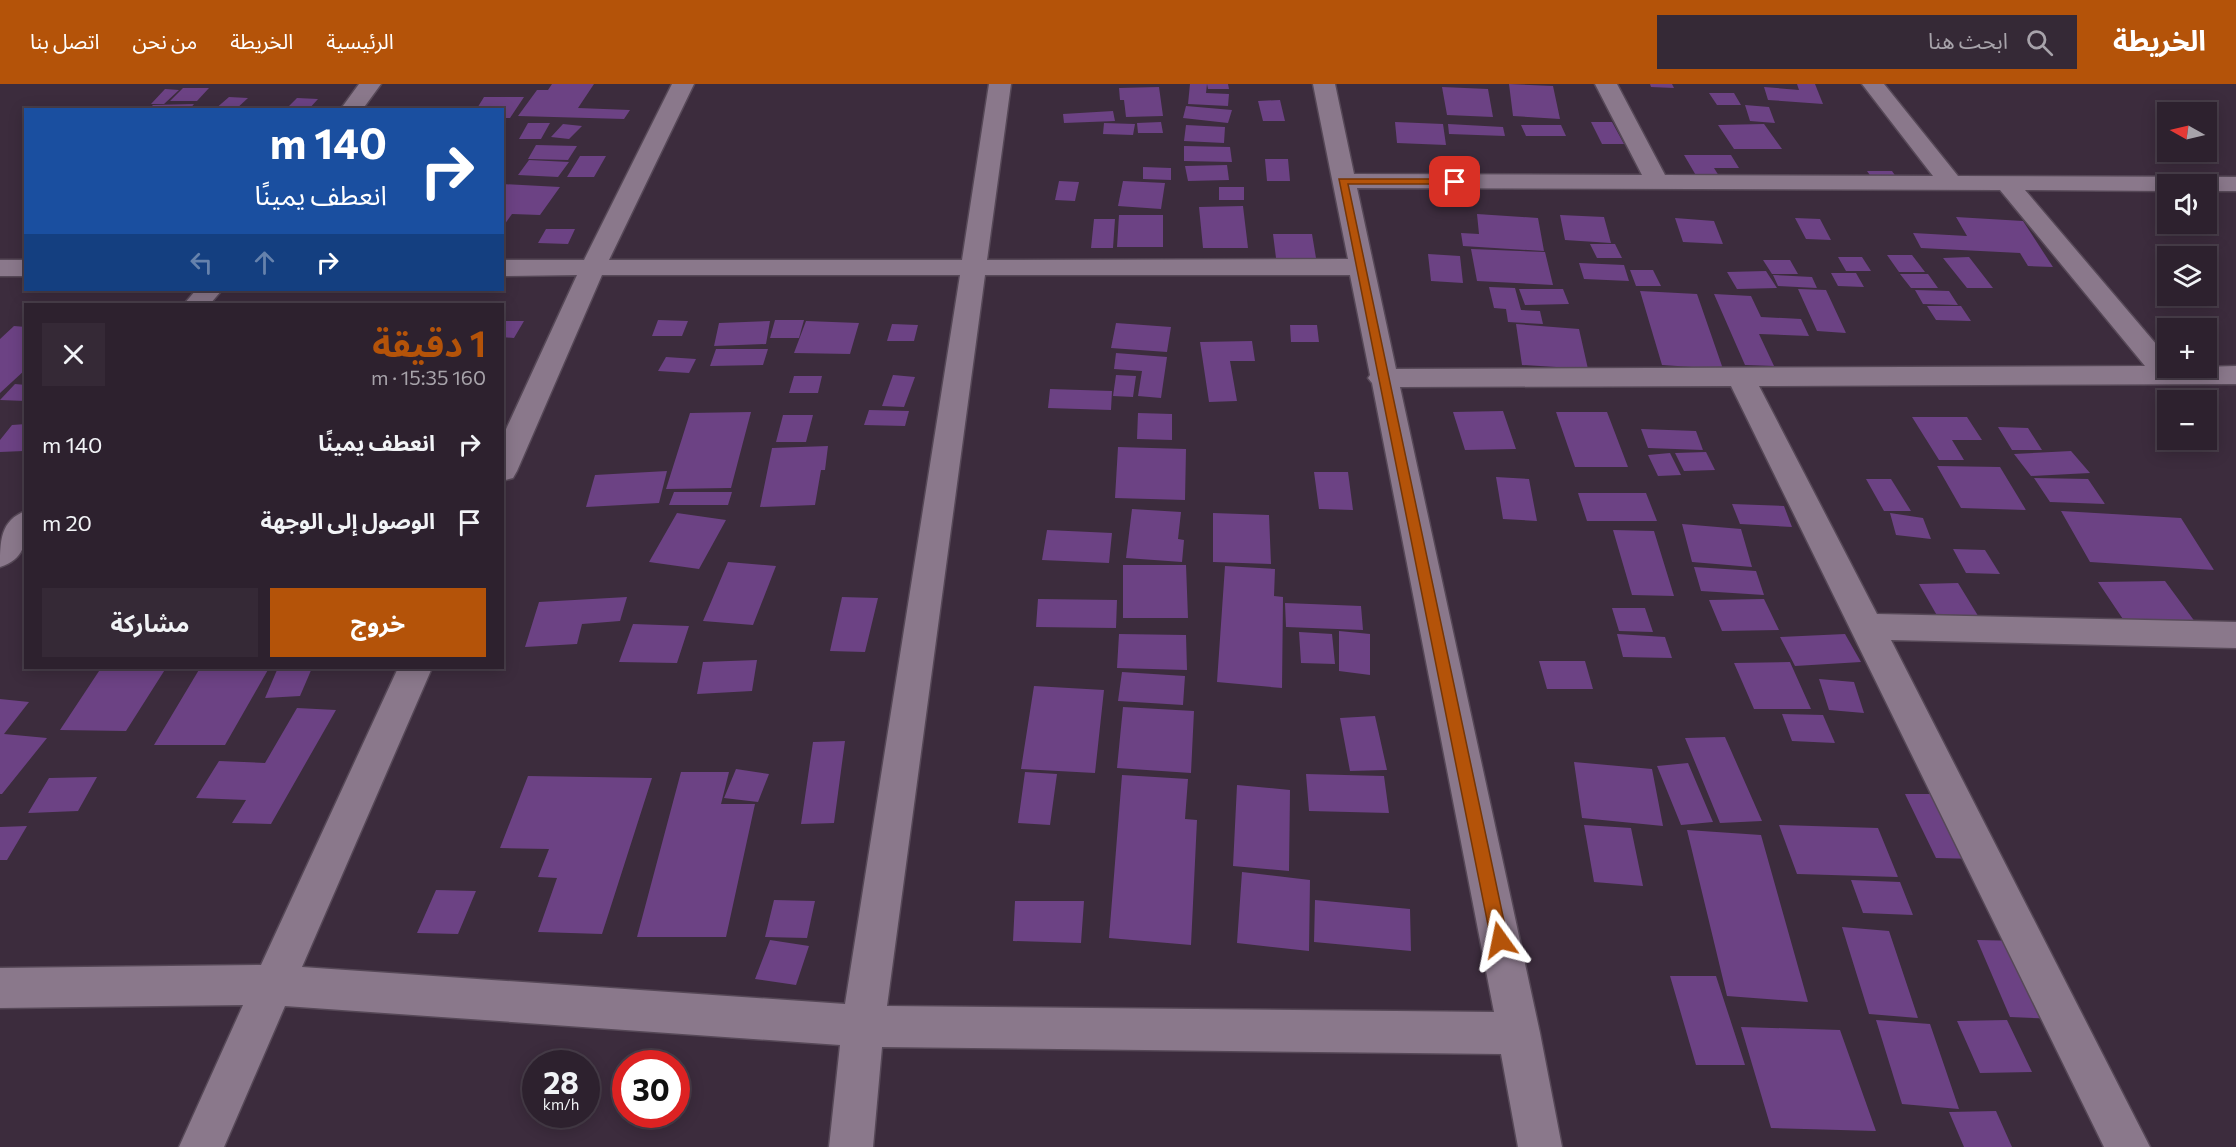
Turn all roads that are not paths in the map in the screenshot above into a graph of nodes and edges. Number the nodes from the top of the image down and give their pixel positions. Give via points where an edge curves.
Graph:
1 (370, 84) edge
2 (683, 84) edge
3 (1000, 84) edge
4 (1324, 84) edge
5 (1606, 84) edge
6 (1873, 84) edge
7 (352, 108) edge
8 (1343, 181) junction
9 (1657, 182) junction
10 (1951, 183) junction
11 (2006, 183) junction
12 (2236, 184) edge
13 (1362, 267) junction
14 (0, 268) edge
15 (24, 268) edge
16 (504, 268) edge
17 (593, 268) junction
18 (973, 268) junction
19 (208, 291) edge
20 (198, 303) edge
21 (2157, 363) edge
22 (1740, 375) junction
23 (2157, 375) edge
24 (2217, 375) edge
25 (2236, 375) edge
26 (1382, 378) junction
27 (504, 467) edge
28 (24, 525) edge
29 (0, 555) edge
30 (1867, 627) junction
31 (2236, 635) edge
32 (415, 669) edge
33 (273, 985) junction
34 (0, 988) edge
35 (863, 1026) junction
36 (1519, 1033) junction
37 (201, 1147) edge
38 (851, 1147) edge
39 (1540, 1147) edge
40 (2128, 1147) edge

1 - 7 street
2 - 17 street
3 - 18 street
4 - 8 street
5 - 9 street
6 - 10 street
8 - 9 street
8 - 13 street
9 - 10 street
10 - 11 street
11 - 12 street
11 - 21 street
13 - 18 street
13 - 26 street
14 - 15 street
16 - 17 street
17 - 18 street
17 - 27 street
18 - 35 street
19 - 20 street
22 - 23 street
22 - 26 street
22 - 30 street
24 - 25 street
26 - 36 street
28 - 29 street
30 - 31 street
30 - 40 street
32 - 33 street
33 - 34 street
33 - 35 street
33 - 37 street
35 - 36 street
35 - 38 street
36 - 39 street

